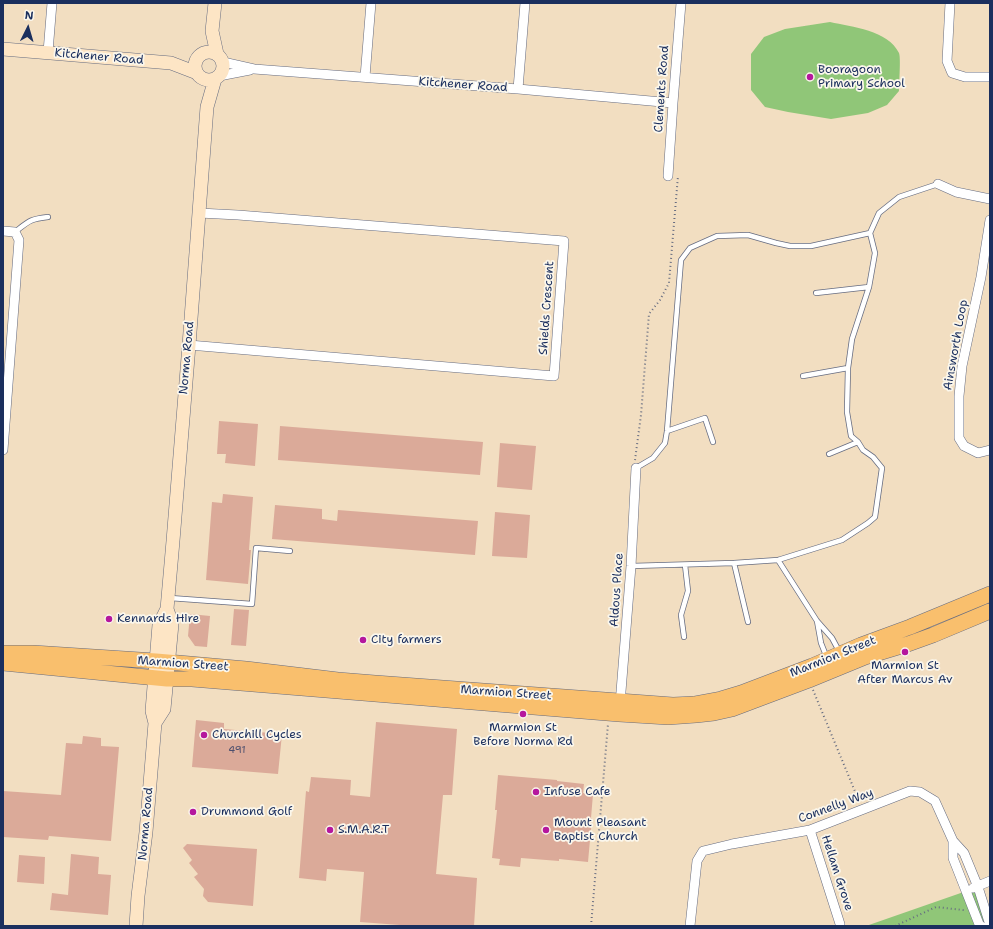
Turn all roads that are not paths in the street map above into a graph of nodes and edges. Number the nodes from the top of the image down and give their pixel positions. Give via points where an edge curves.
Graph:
1 (52, 3) edge
2 (215, 3) edge
3 (371, 3) edge
4 (525, 3) edge
5 (681, 3) edge
6 (950, 3) edge
7 (212, 31) junction
8 (3, 49) edge
9 (48, 52) junction
10 (201, 55) junction
11 (220, 58) junction
12 (170, 63) junction
13 (254, 69) junction
14 (198, 75) junction
15 (364, 77) junction
16 (990, 77) edge
17 (217, 78) junction
18 (518, 89) junction
19 (673, 103) junction
20 (207, 107) junction
21 (668, 176) dead end
22 (938, 184) joint
23 (990, 199) edge
24 (199, 213) junction
25 (48, 217) dead end
26 (990, 220) edge
27 (3, 231) edge
28 (15, 232) junction
29 (870, 233) junction
30 (869, 288) junction
31 (816, 293) dead end
32 (189, 345) junction
33 (848, 368) junction
34 (802, 376) dead end
35 (667, 431) junction
36 (712, 442) dead end
37 (858, 442) junction
38 (3, 450) edge
39 (990, 450) edge
40 (829, 454) dead end
41 (636, 468) joint
42 (290, 551) dead end
43 (778, 560) junction
44 (734, 563) junction
45 (685, 565) junction
46 (631, 566) junction
47 (990, 594) edge
48 (167, 603) junction
49 (990, 611) edge
50 (817, 621) junction
51 (748, 622) dead end
52 (684, 637) dead end
53 (3, 653) edge
54 (162, 661) junction
55 (837, 662) junction
56 (3, 663) edge
57 (161, 678) junction
58 (616, 712) junction
59 (810, 830) junction
60 (953, 841) junction
61 (990, 881) edge
62 (978, 887) junction
63 (966, 891) junction
64 (986, 896) edge
65 (971, 904) junction
66 (840, 924) dead end
67 (136, 926) edge
68 (690, 926) edge
69 (981, 926) edge
70 (989, 926) edge

1 - 9 street
2 - 7 street
3 - 15 street
4 - 18 street
5 - 19 street, Clements Road
6 - 16 street via 947,60 952,73 965,77
7 - 10 street
7 - 11 street
8 - 9 street, Kitchener Road
9 - 12 street, Kitchener Road
10 - 11 street via 210,52
10 - 12 street, Kitchener Road
10 - 14 street via 195,64
11 - 13 street, Kitchener Road
11 - 17 street via 223,67
12 - 14 street, Kitchener Road
13 - 15 street, Kitchener Road
13 - 17 street, Kitchener Road
14 - 17 street via 208,80
14 - 20 street, Norma Road
15 - 18 street, Kitchener Road
17 - 20 street, Norma Road
18 - 19 street, Kitchener Road
19 - 21 street, Clements Road
20 - 24 street, Norma Road
22 - 23 street via 956,192
22 - 29 lane via 899,197 879,214
24 - 32 street, Norma Road
24 - 32 street, Shields Crescent via 564,241 554,376
25 - 28 lane via 33,219
26 - 39 street, Ainsworth Loop via 962,366 959,396 959,438 964,446 978,453
27 - 28 street
28 - 38 street via 19,240
29 - 30 lane via 875,253
29 - 35 lane via 811,246 790,246 748,235 717,236 690,248 681,260
30 - 31 lane
30 - 33 lane via 852,339
32 - 48 street, Norma Road
33 - 34 lane
33 - 37 lane via 847,412 851,436
35 - 36 lane via 704,418
35 - 41 lane via 664,443 653,458
37 - 40 lane
37 - 43 lane via 882,468 875,517 842,540
41 - 46 street, Aldous Place
42 - 48 lane via 256,548 252,604
43 - 44 lane
43 - 50 lane
44 - 45 lane
44 - 51 lane
45 - 46 lane
45 - 52 lane via 688,591 681,615
46 - 58 street, Aldous Place
47 - 55 main road, Marmion Street
48 - 54 street, Norma Road via 159,625
49 - 55 main road, Marmion Street via 908,644 865,657
50 - 55 lane via 832,638
50 - 55 lane via 821,644
53 - 54 main road, Marmion Street
54 - 57 street, Norma Road
54 - 58 main road, Marmion Street
55 - 58 main road, Marmion Street via 809,680 732,709 668,717
56 - 57 main road, Marmion Street
57 - 58 main road, Marmion Street
57 - 67 street, Norma Road via 164,709 155,723
59 - 60 street, Connelly Way via 910,790 920,792 935,801
59 - 66 street, Hellam Grove
59 - 68 street, Connelly Way via 703,851 698,861
60 - 62 street, Connelly Way via 964,853
60 - 63 street, Connelly Way via 953,858
61 - 62 street
62 - 63 street
62 - 64 street, Connelly Way
63 - 65 street, Connelly Way
64 - 65 street
64 - 70 street, Connelly Way
65 - 69 street, Connelly Way

